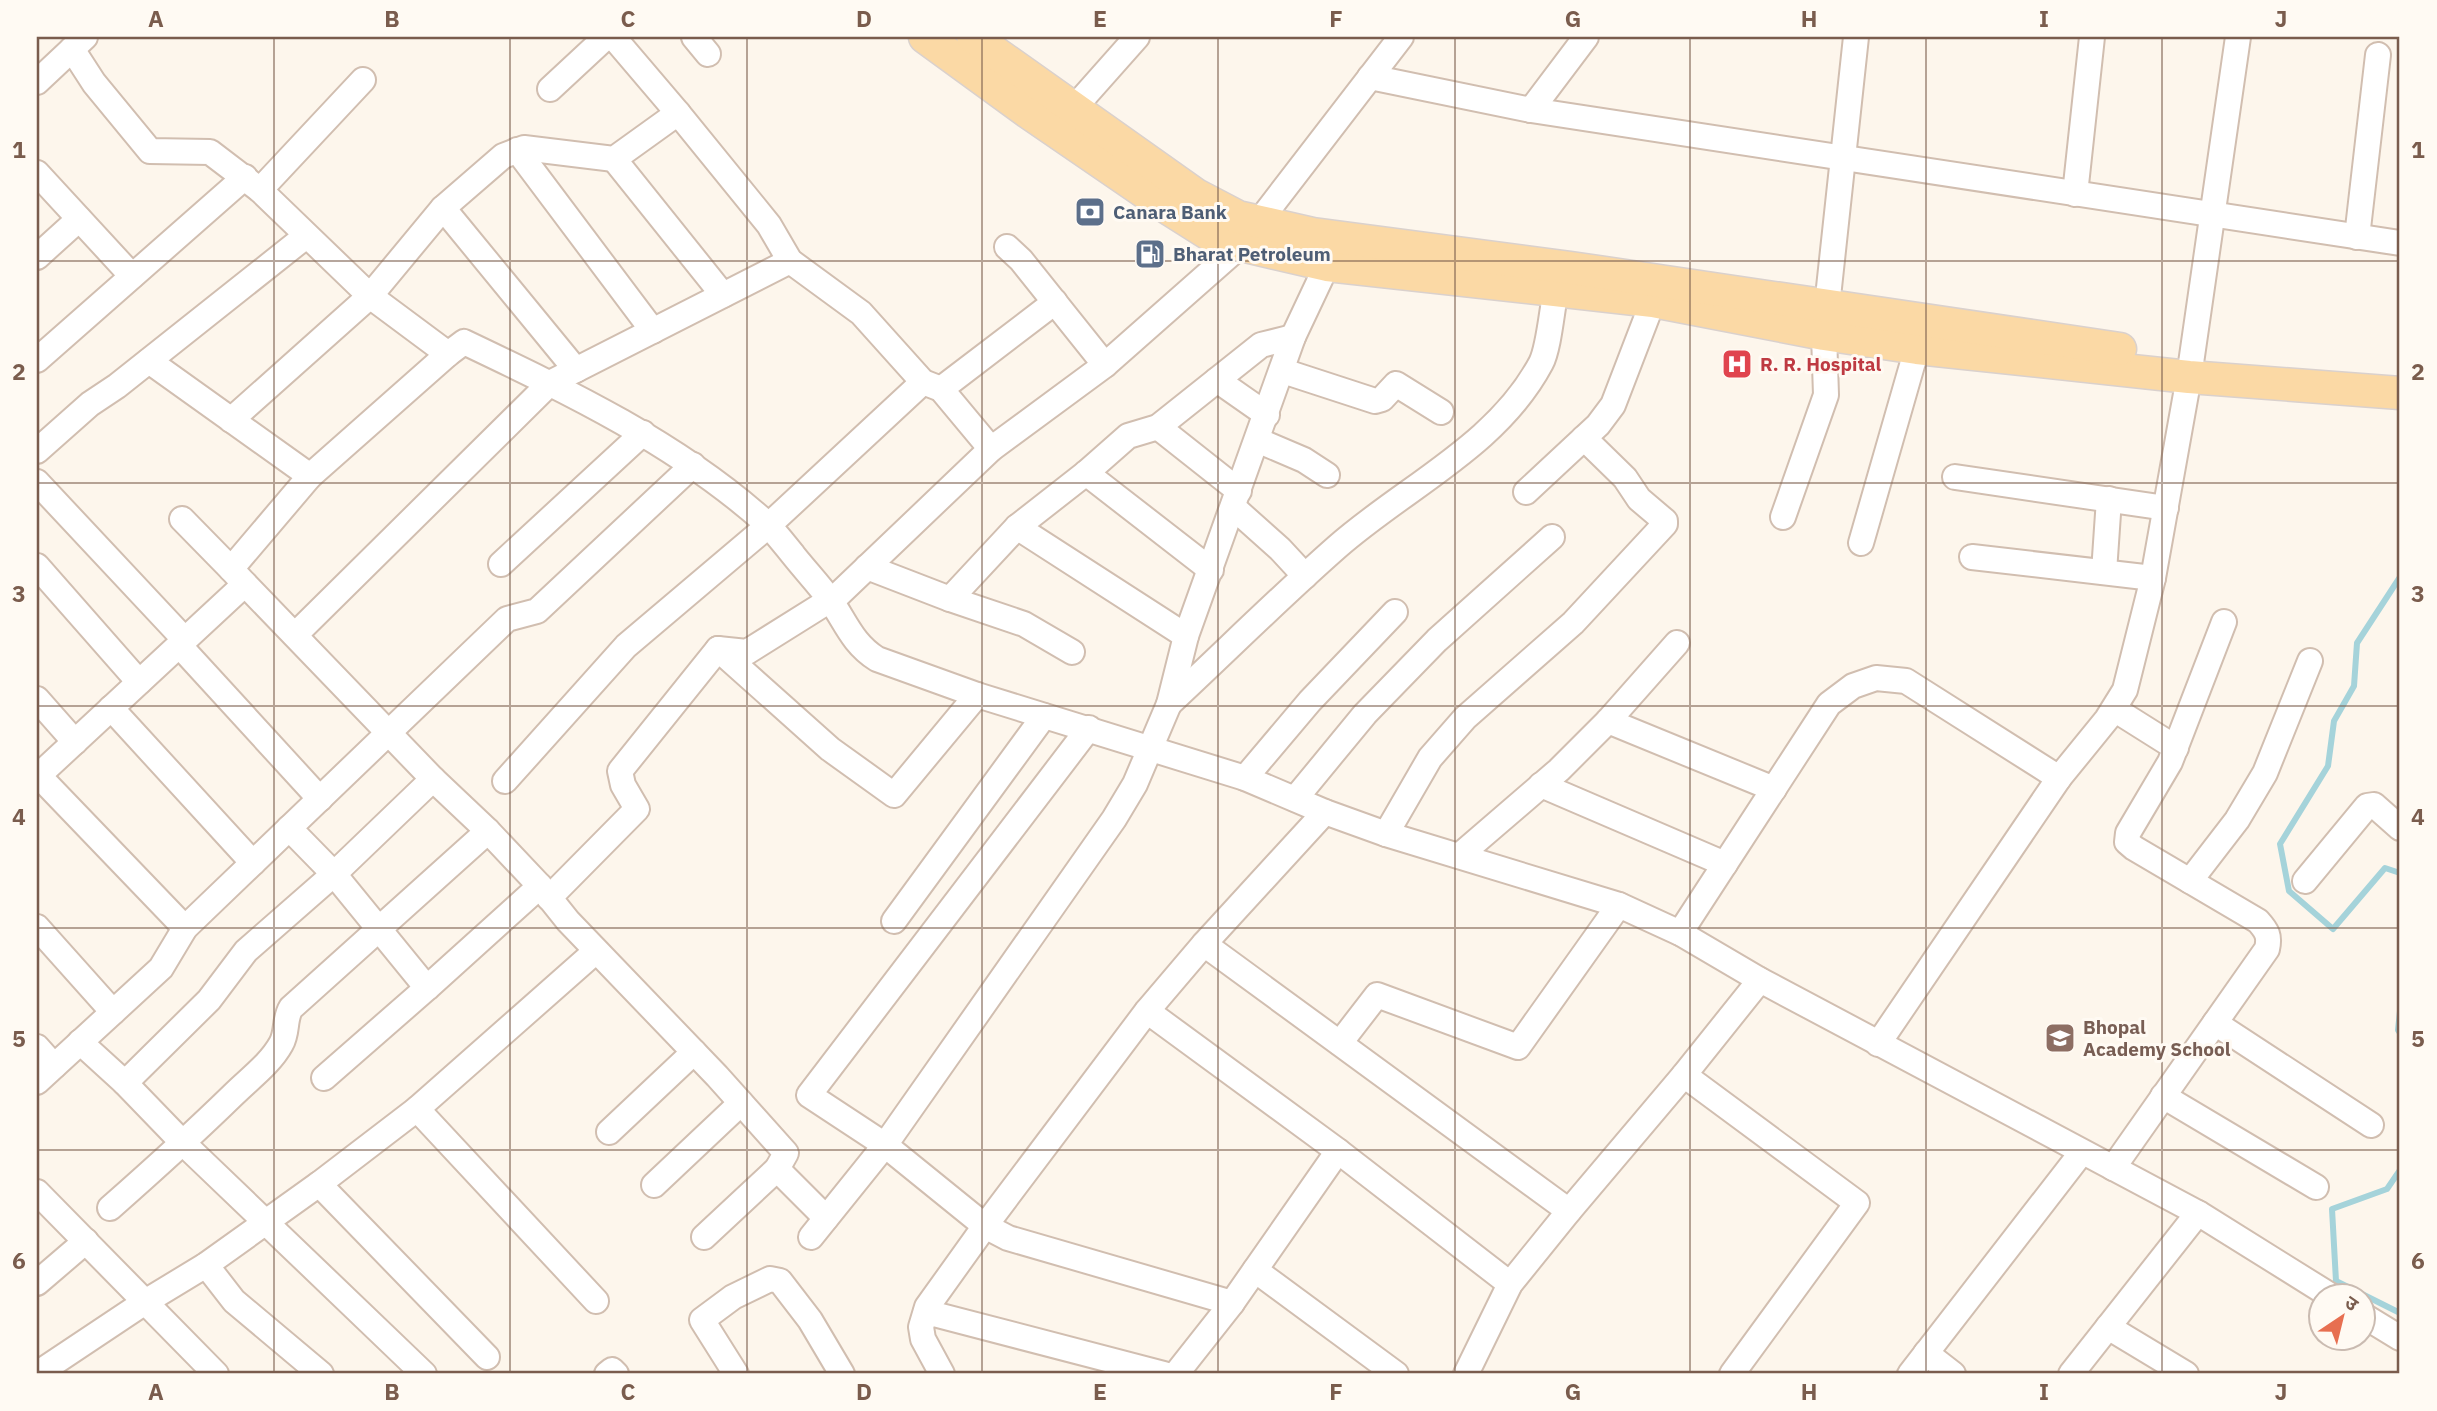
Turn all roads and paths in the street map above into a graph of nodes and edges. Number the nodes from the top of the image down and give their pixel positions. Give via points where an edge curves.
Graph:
1 (607, 37) edge
2 (973, 37) edge
3 (1137, 37) edge
4 (1586, 37) edge
5 (1856, 37) edge
6 (2092, 37) edge
7 (2238, 37) edge
8 (932, 39) edge
9 (1389, 41) edge
10 (78, 43) edge
11 (2378, 55) dead end
12 (1370, 77) junction
13 (363, 80) dead end
14 (37, 82) edge
15 (550, 89) dead end
16 (1074, 108) junction
17 (1531, 110) junction
18 (678, 113) junction
19 (517, 150) junction
20 (614, 159) junction
21 (1841, 159) junction
22 (37, 173) edge
23 (252, 183) junction
24 (2075, 194) junction
25 (443, 208) junction
26 (2212, 215) junction
27 (79, 219) junction
28 (1250, 234) junction
29 (306, 236) junction
30 (2357, 237) junction
31 (2400, 243) edge
32 (1007, 247) dead end
33 (37, 257) edge
34 (790, 261) junction
35 (1327, 265) junction
36 (132, 276) junction
37 (1556, 290) junction
38 (723, 295) junction
39 (370, 296) junction
40 (1055, 302) junction
41 (1653, 302) junction
42 (1825, 320) junction
43 (653, 331) junction
44 (1293, 337) junction
45 (1917, 348) junction
46 (448, 354) junction
47 (37, 360) edge
48 (149, 360) junction
49 (1105, 365) junction
50 (2190, 366) junction
51 (576, 370) junction
52 (1283, 371) junction
53 (2400, 371) edge
54 (1217, 380) junction
55 (551, 383) junction
56 (932, 386) junction
57 (2400, 393) edge
58 (1441, 412) dead end
59 (1267, 415) junction
60 (231, 420) junction
61 (1158, 427) junction
62 (643, 433) junction
63 (1584, 438) junction
64 (1257, 440) junction
65 (991, 449) junction
66 (37, 451) edge
67 (693, 465) junction
68 (1086, 473) junction
69 (1327, 475) dead end
70 (310, 477) junction
71 (1955, 477) dead end
72 (37, 482) edge
73 (1526, 492) dead end
74 (1236, 499) junction
75 (2109, 499) junction
76 (2165, 508) junction
77 (1783, 517) dead end
78 (182, 519) dead end
79 (769, 526) junction
80 (1017, 527) junction
81 (1552, 537) dead end
82 (1861, 543) dead end
83 (1972, 557) dead end
84 (501, 564) dead end
85 (37, 566) edge
86 (867, 567) junction
87 (1211, 570) junction
88 (2104, 572) junction
89 (238, 576) junction
90 (1305, 576) junction
91 (2153, 578) junction
92 (950, 599) junction
93 (830, 601) junction
94 (1395, 612) dead end
95 (2224, 622) dead end
96 (295, 635) junction
97 (1186, 636) junction
98 (182, 643) junction
99 (1677, 643) dead end
100 (718, 649) junction
101 (1072, 652) dead end
102 (2310, 661) dead end
103 (139, 682) junction
104 (976, 695) junction
105 (37, 699) edge
106 (1169, 704) junction
107 (111, 708) junction
108 (2114, 709) junction
109 (1044, 716) junction
110 (1608, 721) junction
111 (1089, 728) junction
112 (389, 732) junction
113 (75, 742) junction
114 (1150, 748) junction
115 (2176, 748) junction
116 (37, 775) edge
117 (1245, 778) junction
118 (2059, 778) junction
119 (433, 779) junction
120 (505, 781) dead end
121 (1541, 785) junction
122 (1774, 789) junction
123 (320, 799) junction
124 (1295, 799) junction
125 (1325, 812) junction
126 (289, 828) junction
127 (2400, 828) edge
128 (488, 831) junction
129 (1386, 834) junction
130 (1459, 856) junction
131 (253, 863) junction
132 (1725, 864) junction
133 (334, 874) junction
134 (2190, 881) junction
135 (2305, 881) dead end
136 (544, 892) junction
137 (1619, 905) junction
138 (894, 921) dead end
139 (37, 927) edge
140 (185, 928) junction
141 (379, 929) junction
142 (1680, 933) junction
143 (1204, 944) junction
144 (596, 951) junction
145 (1759, 981) junction
146 (427, 988) junction
147 (1147, 1012) junction
148 (113, 1013) junction
149 (2215, 1023) junction
150 (80, 1042) junction
151 (1340, 1043) junction
152 (1878, 1044) junction
153 (37, 1047) edge
154 (694, 1052) junction
155 (46, 1074) edge
156 (1684, 1075) junction
157 (324, 1078) dead end
158 (125, 1083) junction
159 (2163, 1096) junction
160 (741, 1103) junction
161 (417, 1109) junction
162 (2371, 1125) dead end
163 (609, 1132) dead end
164 (183, 1143) junction
165 (885, 1145) junction
166 (1338, 1151) junction
167 (2082, 1152) junction
168 (2113, 1168) junction
169 (777, 1169) junction
170 (319, 1184) junction
171 (654, 1185) dead end
172 (2316, 1187) dead end
173 (38, 1195) edge
174 (110, 1208) dead end
175 (1569, 1211) junction
176 (2197, 1213) junction
177 (265, 1224) junction
178 (985, 1226) junction
179 (704, 1237) dead end
180 (86, 1241) junction
181 (206, 1265) junction
182 (1255, 1269) junction
183 (2308, 1282) edge
184 (37, 1283) edge
185 (1510, 1284) junction
186 (596, 1301) dead end
187 (145, 1302) junction
188 (1232, 1303) junction
189 (926, 1312) junction
190 (2378, 1325) edge
191 (2108, 1327) junction
192 (2400, 1338) edge
193 (1926, 1353) junction
194 (488, 1357) dead end
195 (40, 1373) edge
196 (216, 1374) edge
197 (321, 1374) edge
198 (424, 1374) edge
199 (607, 1374) edge
200 (616, 1374) edge
201 (736, 1374) edge
202 (842, 1374) edge
203 (942, 1374) edge
204 (1164, 1374) edge
205 (1176, 1374) edge
206 (1396, 1374) edge
207 (1466, 1374) edge
208 (1732, 1374) edge
209 (1910, 1374) edge
210 (1953, 1374) edge
211 (2071, 1374) edge
212 (2186, 1374) edge

1 - 15 street
1 - 18 street via 615,39
2 - 16 main road
3 - 16 street
4 - 17 street
5 - 21 street
6 - 24 street
7 - 26 street
8 - 28 main road via 1028,112 1209,234
9 - 12 street
10 - 14 street
10 - 23 street via 94,83 150,151 210,152
11 - 30 street
12 - 17 street
12 - 28 street
13 - 23 street
16 - 28 main road via 1196,195 1238,217
17 - 21 street
18 - 20 street
18 - 34 street via 769,225
19 - 20 street
19 - 25 street via 503,156
19 - 43 street
20 - 38 street
21 - 24 street
21 - 42 street
22 - 27 street
23 - 29 street
23 - 36 street
24 - 26 street
25 - 39 street
25 - 51 street
26 - 30 street
26 - 50 street
27 - 33 street
27 - 36 street
28 - 35 main road
28 - 42 main road via 1313,234 1571,268
28 - 49 street
29 - 39 street
29 - 48 street
30 - 31 street
32 - 40 street
34 - 38 street
34 - 56 street via 861,313
35 - 37 main road
35 - 44 street
36 - 47 street
37 - 41 main road
37 - 90 street via 1543,360 1517,401 1446,465
38 - 43 street
39 - 46 street
39 - 60 street
40 - 49 street
40 - 56 street
41 - 42 main road
41 - 63 street via 1619,395
42 - 45 main road
42 - 50 main road via 2132,351
42 - 77 street via 1826,395
43 - 51 street
44 - 52 street
44 - 54 street via 1261,345
45 - 50 main road
45 - 82 street
46 - 55 street via 464,342
46 - 70 street
48 - 60 street
48 - 66 street
49 - 65 street
50 - 53 main road
50 - 57 main road
50 - 76 street
51 - 55 street
52 - 58 street via 1375,401 1396,384
52 - 59 street
54 - 59 street
54 - 61 street
55 - 62 street
55 - 96 street
56 - 65 street
56 - 79 street
59 - 64 street
60 - 70 street
61 - 68 street via 1128,436
61 - 74 street
62 - 67 street
62 - 84 street
63 - 73 street
63 - 129 street via 1665,524 1573,623 1465,718 1430,758
64 - 69 street
64 - 74 street
65 - 86 street
67 - 79 street
67 - 112 street via 537,611 507,619
68 - 80 street
68 - 87 street
70 - 89 street
71 - 75 street
72 - 98 street
74 - 87 street
74 - 90 street
75 - 76 street
75 - 88 street
76 - 91 street
78 - 89 street
79 - 93 street
79 - 120 street via 626,646
80 - 92 street
80 - 97 street
81 - 124 street via 1437,640 1365,713
83 - 88 street
85 - 103 street
86 - 92 street
86 - 93 street
87 - 97 street
88 - 91 street
89 - 96 street
89 - 98 street
90 - 106 street
91 - 108 street via 2125,690
92 - 101 street via 1024,624
93 - 100 street via 747,652
93 - 104 street via 863,650
94 - 117 street
95 - 115 street
96 - 112 street
97 - 106 street
98 - 103 street
98 - 123 street
99 - 110 street
100 - 104 street via 830,749 894,795
100 - 136 street via 620,771 637,809
102 - 134 street via 2265,773 2237,820
103 - 107 street
104 - 109 street
105 - 113 street
106 - 114 street
107 - 113 street
107 - 131 street
108 - 115 street
108 - 118 street
109 - 111 street
109 - 138 street
110 - 121 street
110 - 122 street
111 - 114 street
111 - 165 street via 809,1095
112 - 119 street
112 - 123 street
113 - 116 street
114 - 117 street
114 - 165 street via 1114,819
115 - 134 street via 2127,842
116 - 140 street
117 - 124 street
118 - 122 street via 1906,681 1876,678 1829,704
118 - 152 street
119 - 128 street
119 - 133 street
121 - 130 street
121 - 132 street
122 - 132 street
123 - 126 street
124 - 125 street
125 - 129 street
125 - 143 street
126 - 131 street
126 - 133 street
127 - 135 street via 2374,805 2367,806
128 - 136 street
128 - 141 street
129 - 130 street
130 - 137 street
131 - 140 street
132 - 142 street
133 - 141 street
133 - 158 street via 246,951 209,1000
134 - 149 street via 2258,921 2269,939 2267,949
136 - 144 street
136 - 146 street
137 - 142 street
137 - 151 street via 1518,1047 1377,995
139 - 148 street
140 - 148 street via 161,968
141 - 146 street
141 - 164 street via 291,1008 286,1033 268,1062
142 - 145 street
143 - 147 street
143 - 151 street
144 - 154 street
144 - 161 street
145 - 152 street
145 - 156 street
146 - 157 street
147 - 166 street
147 - 178 street
148 - 150 street
149 - 159 street
149 - 162 street
150 - 155 street
150 - 158 street
151 - 175 street
152 - 167 street
153 - 155 street
154 - 160 street
154 - 163 street
156 - 175 street
156 - 208 street via 1857,1203
158 - 164 street
159 - 168 street
159 - 172 street
160 - 169 street via 786,1153
160 - 171 street
161 - 170 street
161 - 186 street
164 - 174 street
164 - 177 street
165 - 169 street via 819,1228
165 - 178 street
166 - 182 street
166 - 185 street
167 - 168 street
167 - 193 street
168 - 176 street
169 - 179 street
170 - 177 street
170 - 194 street
173 - 180 street
175 - 185 street
176 - 183 street
176 - 191 street
177 - 181 street
177 - 198 street
178 - 188 street via 1008,1238
178 - 189 street
180 - 184 street
180 - 187 street
181 - 187 street
181 - 197 street via 234,1301
182 - 188 street
182 - 206 street
185 - 207 street
187 - 195 street
187 - 196 street
188 - 205 street
189 - 203 street via 923,1339
189 - 204 street
190 - 192 street
191 - 211 street
191 - 212 street
193 - 209 street
193 - 210 street
199 - 200 street via 612,1370
201 - 202 street via 702,1320 733,1297 770,1279 780,1281 810,1320

